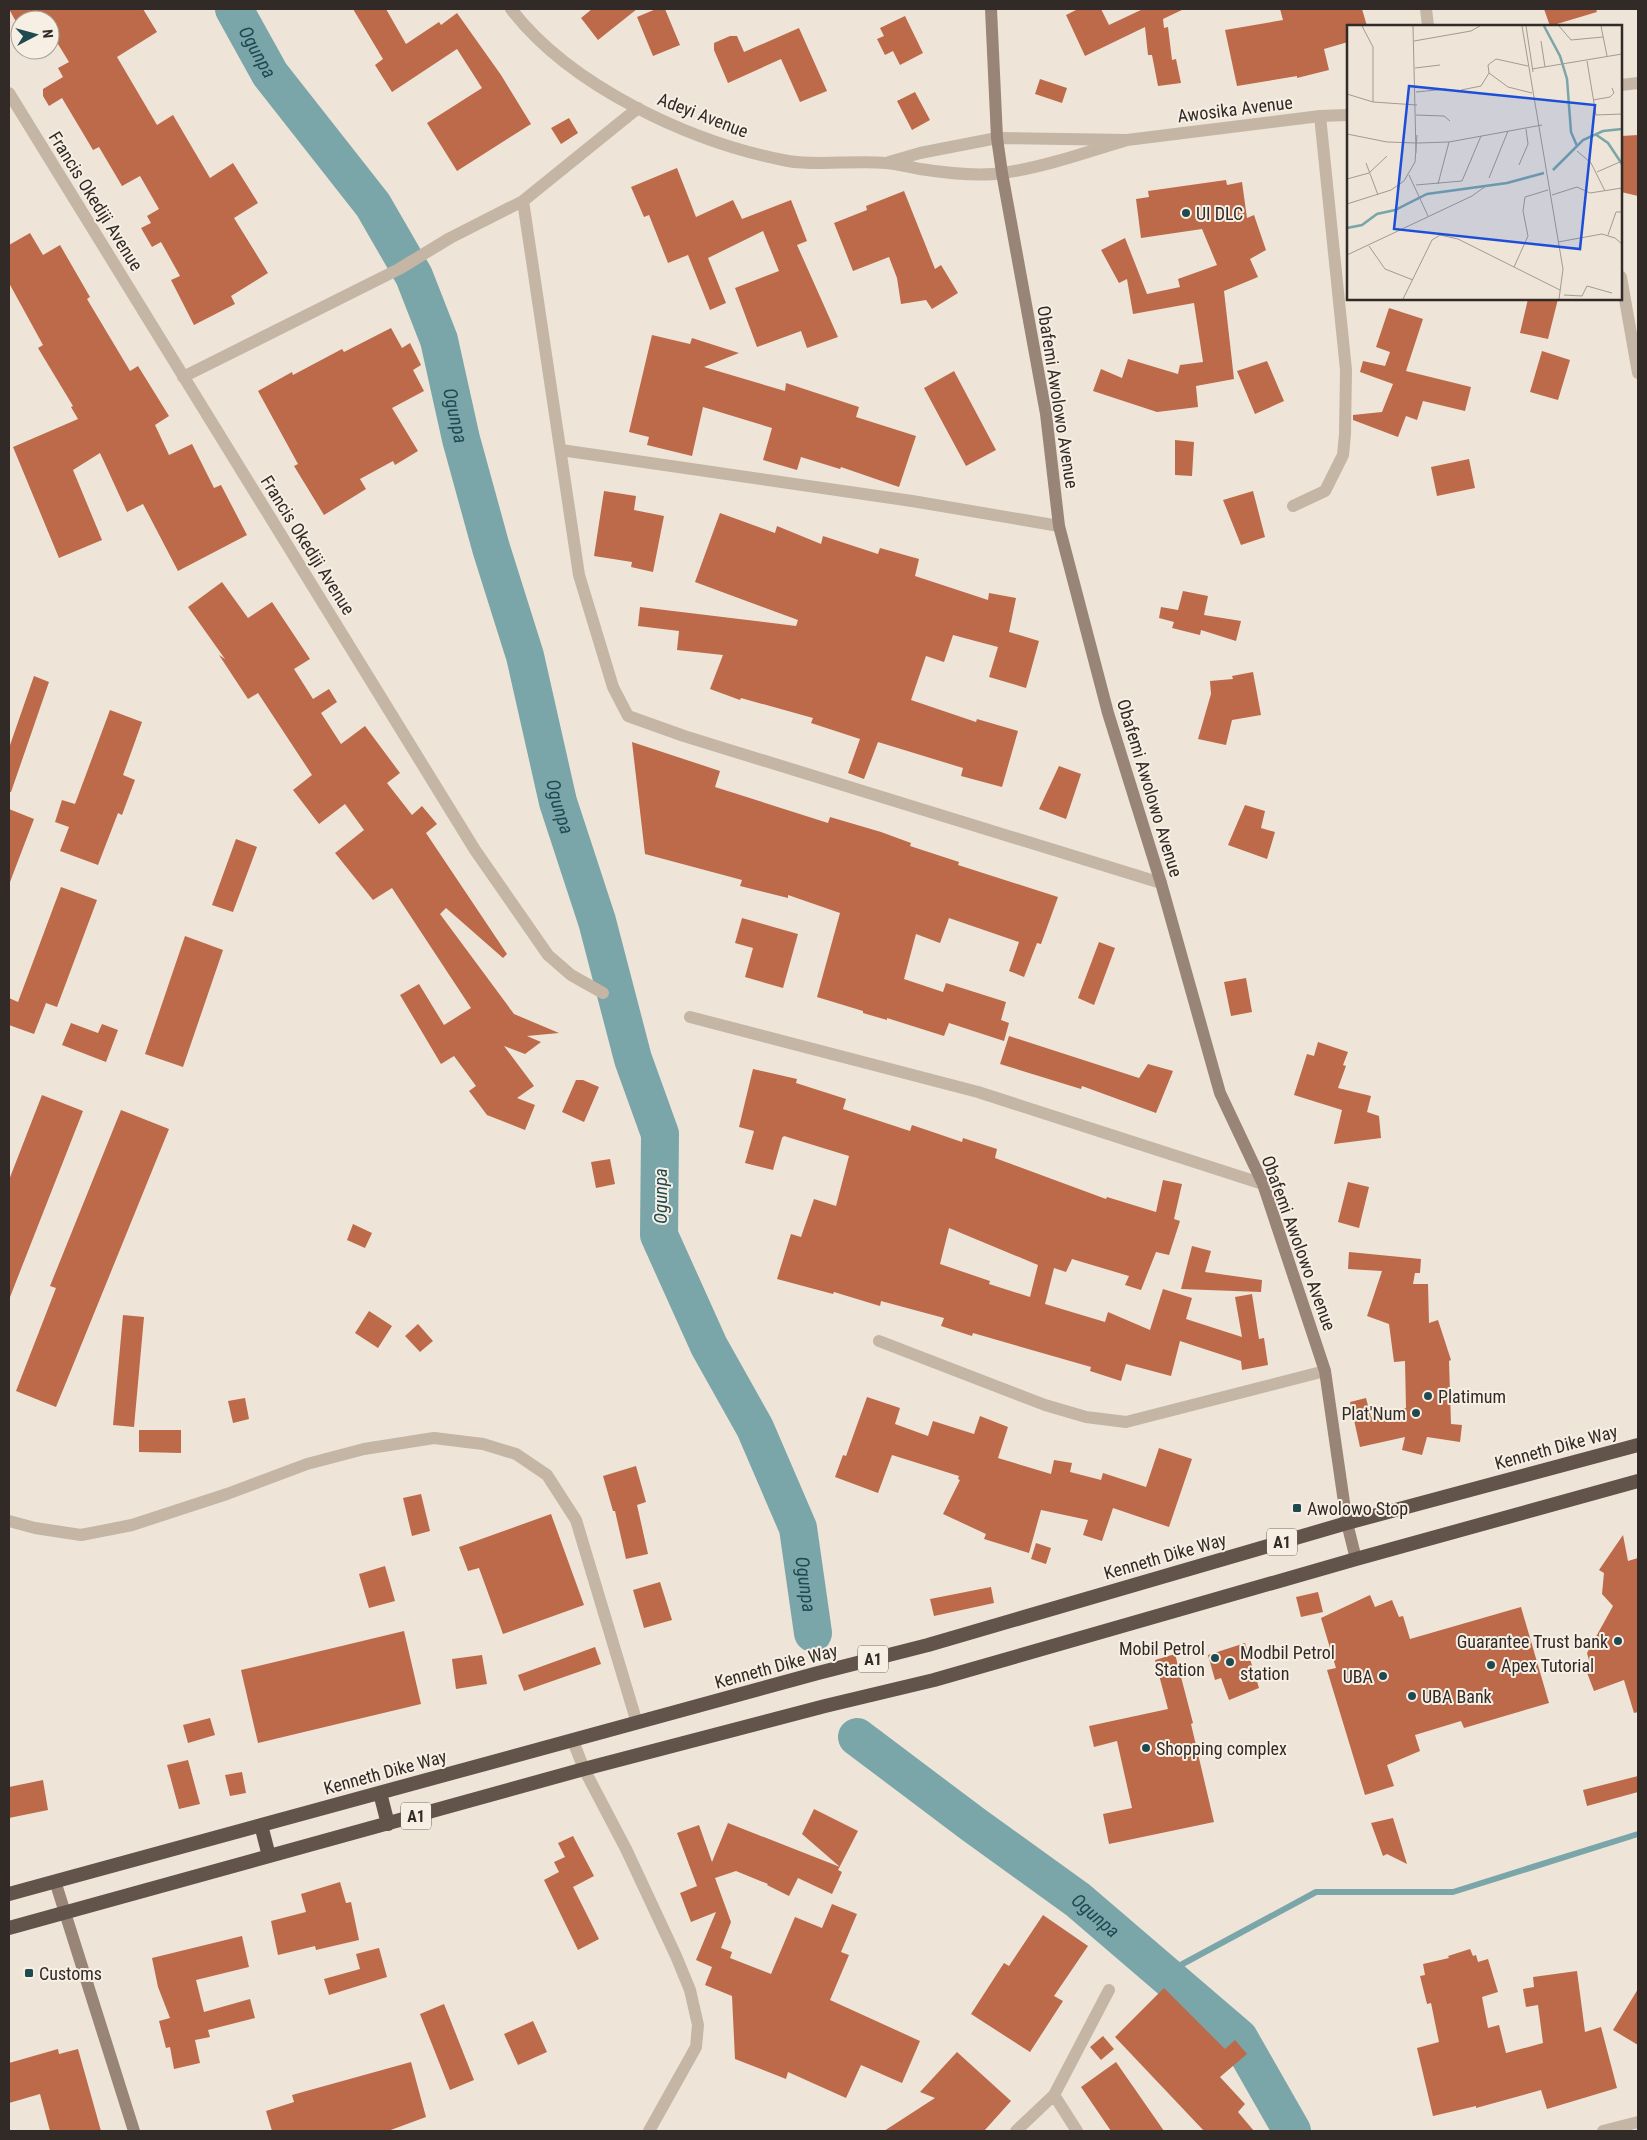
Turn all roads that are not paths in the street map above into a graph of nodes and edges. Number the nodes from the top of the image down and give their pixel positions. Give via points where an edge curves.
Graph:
1 (511, 9) edge
2 (991, 9) edge
3 (1426, 9) edge
4 (1428, 25) edge
5 (1638, 83) edge
6 (1622, 85) edge
7 (9, 93) edge
8 (638, 108) junction
9 (1347, 115) edge
10 (1320, 116) junction
11 (998, 138) junction
12 (1127, 140) junction
13 (887, 163) junction
14 (1002, 173) junction
15 (524, 201) junction
16 (1622, 283) edge
17 (1638, 372) edge
18 (183, 377) junction
19 (562, 450) junction
20 (1293, 506) dead end
21 (1060, 526) junction
22 (1161, 883) junction
23 (603, 993) dead end
24 (690, 1018) dead end
25 (1263, 1184) junction
26 (879, 1341) dead end
27 (1325, 1371) junction
28 (1638, 1445) edge
29 (1638, 1482) edge
30 (9, 1520) edge
31 (1347, 1522) junction
32 (1356, 1559) junction
33 (637, 1723) junction
34 (573, 1741) junction
35 (584, 1769) junction
36 (380, 1793) junction
37 (388, 1824) junction
38 (261, 1825) junction
39 (269, 1856) junction
40 (55, 1881) junction
41 (9, 1894) edge
42 (64, 1914) junction
43 (9, 1928) edge
44 (1108, 1990) dead end
45 (1054, 2095) junction
46 (1638, 2122) edge
47 (134, 2131) edge
48 (649, 2131) edge
49 (1016, 2131) edge
50 (1077, 2131) edge
51 (1603, 2131) edge

1 - 8 street, Adeyi Avenue via 526,28 558,57 598,86
2 - 11 main road, Obafemi Awolowo Avenue
3 - 4 street
5 - 6 street
7 - 18 street, Francis Okediji Avenue
8 - 13 street, Adeyi Avenue via 676,127 742,150 790,161
8 - 15 street
9 - 10 street, Awosika Avenue
10 - 12 street, Awosika Avenue
10 - 20 street via 1346,370 1345,434 1343,455 1325,491
11 - 12 street, Awosika Avenue
11 - 13 street, Adeyi Avenue via 920,153
11 - 14 main road, Obafemi Awolowo Avenue
12 - 14 street, Awosika Avenue
13 - 14 street, Adeyi Avenue via 958,173
14 - 21 main road, Obafemi Awolowo Avenue via 1046,414
15 - 18 street via 450,238 399,269
15 - 19 street
16 - 17 street
18 - 23 street, Francis Okediji Avenue via 475,850 548,956 571,975
19 - 21 street
19 - 22 street via 579,575 613,687 628,716 693,739
21 - 22 main road, Obafemi Awolowo Avenue via 1108,713
22 - 25 main road, Obafemi Awolowo Avenue via 1220,1093
24 - 25 street via 978,1092
25 - 27 main road, Obafemi Awolowo Avenue
26 - 27 street via 1045,1405 1086,1417 1126,1422
27 - 31 main road, Obafemi Awolowo Avenue
28 - 31 highway, Kenneth Dike Way / A1
29 - 32 highway, A1
30 - 33 street via 81,1536 132,1524 307,1464 364,1449 434,1438 483,1444 516,1454 547,1475 576,1520
31 - 32 main road, Obafemi Awolowo Avenue
31 - 33 highway, Kenneth Dike Way / A1 via 928,1645
32 - 35 highway, A1 via 934,1680
33 - 34 highway, Kenneth Dike Way / A1
34 - 35 street
34 - 36 highway, Kenneth Dike Way / A1
35 - 37 highway, A1
35 - 48 street via 626,1849 679,1965 690,1990 698,2025 696,2047
36 - 37 highway
36 - 38 highway, Kenneth Dike Way / A1
37 - 39 highway, A1
38 - 39 highway
38 - 40 highway, Kenneth Dike Way / A1
39 - 42 highway, A1
40 - 41 highway, Kenneth Dike Way / A1
40 - 42 main road
42 - 43 highway, A1
42 - 47 main road
44 - 45 street
45 - 49 street
45 - 50 street
46 - 51 street

